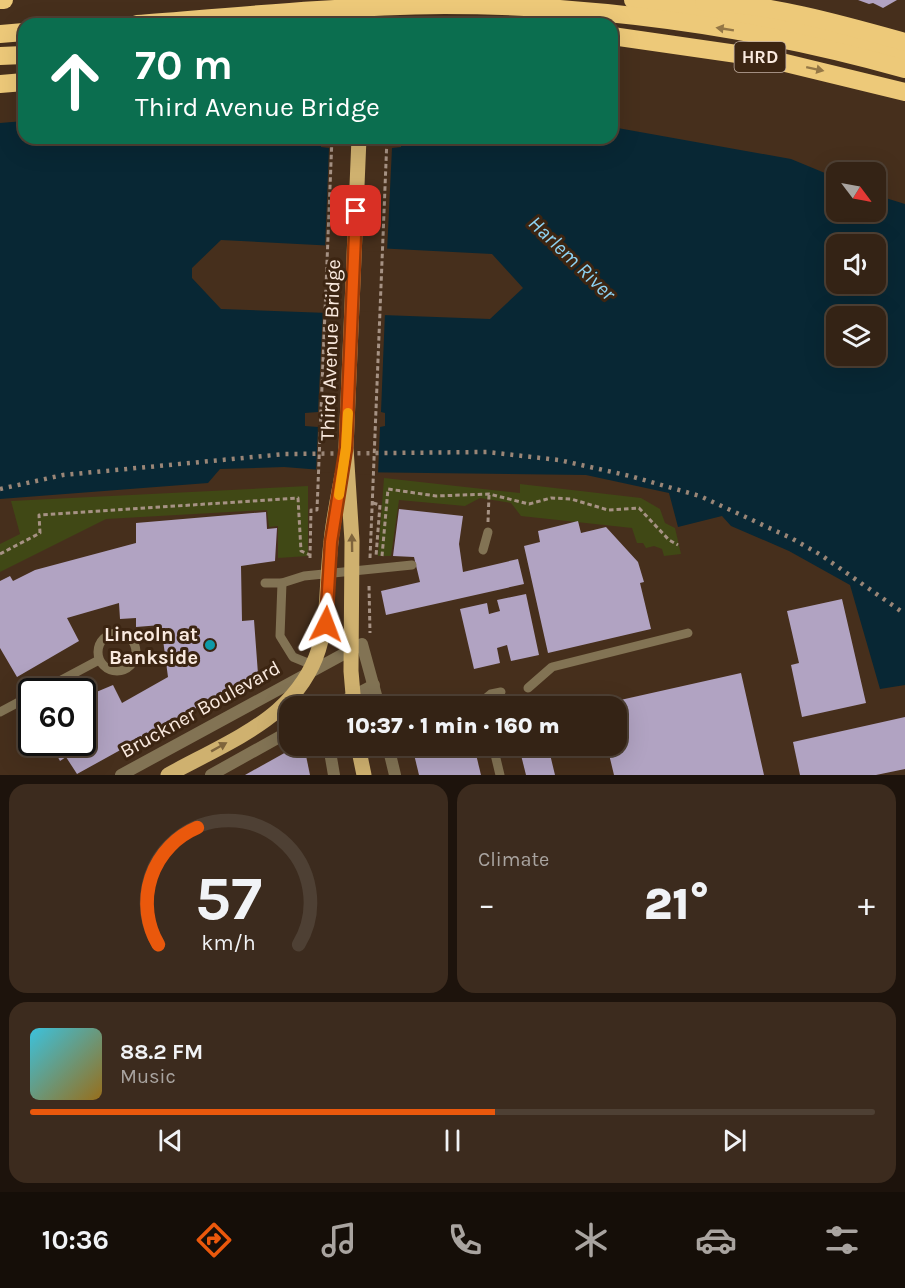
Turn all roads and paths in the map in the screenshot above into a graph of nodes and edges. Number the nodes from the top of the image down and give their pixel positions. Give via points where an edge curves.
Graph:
1 (0, 0) edge
2 (4, 0) edge
3 (365, 0) edge
4 (637, 0) edge
5 (227, 18) edge
6 (364, 18) edge
7 (18, 32) edge
8 (0, 34) edge
9 (618, 37) edge
10 (905, 42) edge
11 (18, 54) edge
12 (0, 56) edge
13 (905, 56) edge
14 (905, 69) edge
15 (18, 82) edge
16 (0, 84) edge
17 (905, 92) edge
18 (332, 144) edge
19 (359, 144) edge
20 (387, 144) edge
21 (376, 415) dead end
22 (346, 448) junction
23 (489, 494) junction
24 (373, 503) dead end
25 (488, 532) joint
26 (678, 545) dead end
27 (483, 550) dead end
28 (0, 554) edge
29 (382, 557) dead end
30 (375, 558) dead end
31 (412, 565) dead end
32 (265, 583) dead end
33 (282, 583) junction
34 (688, 633) dead end
35 (99, 660) junction
36 (318, 667) junction
37 (65, 678) edge
38 (374, 685) junction
39 (528, 688) dead end
40 (501, 692) dead end
41 (353, 696) edge
42 (353, 696) edge
43 (377, 696) edge
44 (489, 696) edge
45 (18, 702) edge
46 (0, 712) edge
47 (279, 737) edge
48 (331, 756) edge
49 (390, 756) edge
50 (495, 756) edge
51 (121, 775) edge
52 (168, 775) edge
53 (211, 775) edge
54 (334, 775) edge
55 (395, 775) edge
56 (500, 775) edge

1 - 2 highway
3 - 6 main road
4 - 10 highway via 730,2
4 - 13 highway, HRD via 820,33
14 -> 5 highway via 734,30 527,7 406,6
7 - 8 highway
9 -> 17 highway, HRD via 765,58
11 - 12 highway
15 - 16 highway
18 - 28 path via 317,510 311,510 310,556 301,551 298,498 39,515 40,533
19 - 22 main road, Third Avenue Bridge
20 - 21 path
41 -> 22 main road, Third Avenue Bridge via 352,541
52 -> 22 main road via 266,719 289,699 311,669 326,624 331,542
23 - 25 path
23 - 26 path via 529,504 551,498 571,499 608,510 639,508
23 - 29 path via 436,496 388,489
24 - 30 path via 380,504
25 - 27 lane
31 - 33 lane via 304,576
32 - 33 lane
33 - 36 lane via 280,636 293,657
34 - 39 lane via 552,667
35 - 35 lane via 107,669 125,670 134,662 134,643 124,634 111,634 98,647
35 - 37 lane
36 - 38 street, Bruckner Boulevard via 362,644
36 - 51 street, Bruckner Boulevard
38 - 42 street
38 - 43 street
40 - 44 lane
45 - 46 lane
47 - 53 street
48 - 54 street
49 - 55 street
50 - 56 lane

